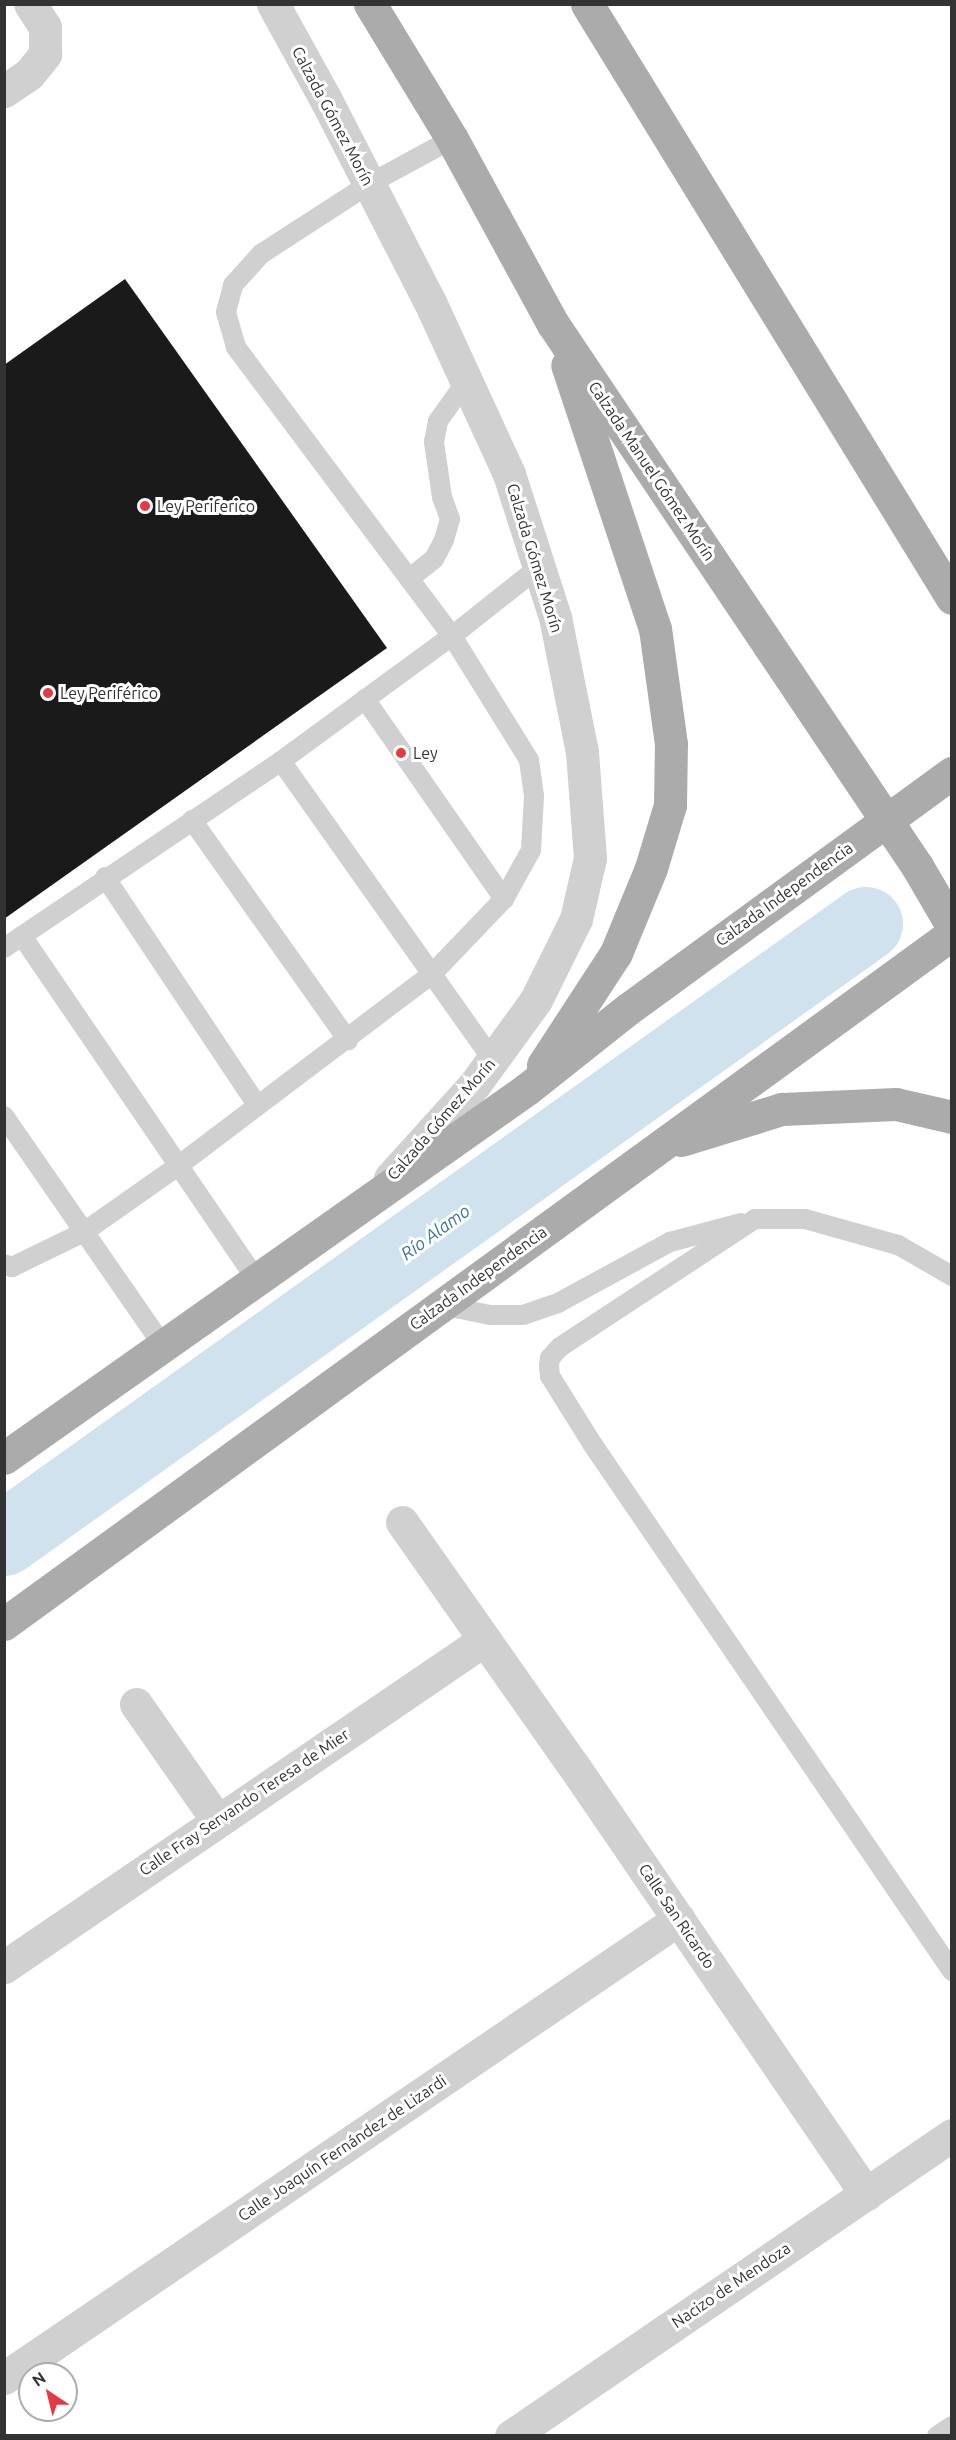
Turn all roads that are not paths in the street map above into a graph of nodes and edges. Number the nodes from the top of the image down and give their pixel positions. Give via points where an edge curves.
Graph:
1 (30, 4) edge
2 (273, 4) edge
3 (370, 4) edge
4 (586, 4) edge
5 (4, 91) edge
6 (452, 139) junction
7 (369, 184) junction
8 (553, 324) junction
9 (466, 382) junction
10 (905, 524) junction
11 (951, 566) edge
12 (539, 567) junction
13 (409, 579) junction
14 (951, 598) edge
15 (452, 636) junction
16 (365, 699) junction
17 (281, 761) junction
18 (951, 773) edge
19 (192, 820) junction
20 (885, 820) junction
21 (105, 877) junction
22 (504, 899) junction
23 (951, 926) edge
24 (951, 934) edge
25 (22, 936) junction
26 (4, 948) edge
27 (432, 974) junction
28 (348, 1040) junction
29 (493, 1060) junction
30 (527, 1089) junction
31 (258, 1106) junction
32 (4, 1116) edge
33 (951, 1117) edge
34 (656, 1148) junction
35 (178, 1166) junction
36 (369, 1201) junction
37 (755, 1219) junction
38 (84, 1232) junction
39 (4, 1264) edge
40 (951, 1276) edge
41 (257, 1280) junction
42 (441, 1305) junction
43 (163, 1346) junction
44 (4, 1458) edge
45 (402, 1522) dead end
46 (4, 1624) edge
47 (484, 1640) junction
48 (136, 1704) dead end
49 (217, 1820) junction
50 (679, 1919) junction
51 (4, 1966) edge
52 (951, 1971) edge
53 (951, 2135) edge
54 (866, 2194) junction
55 (4, 2378) edge
56 (951, 2426) edge
57 (511, 2436) edge
58 (937, 2436) edge

1 - 5 street via 45,27 45,54 29,74
2 - 7 street, Calzada Gómez Morín
3 - 6 main road, Calzada Manuel Gómez Morín
4 - 10 main road
6 - 7 lane
6 - 8 main road, Calzada Manuel Gómez Morín
7 - 9 street, Calzada Gómez Morín
7 - 13 lane via 261,254 233,285 226,312 236,346
8 - 20 main road, Calzada Manuel Gómez Morín
8 - 30 main road via 655,629 671,744 670,805 651,868 616,953
9 - 12 street, Calzada Gómez Morín via 509,474
9 - 13 lane via 438,421 434,442 442,496 450,519 444,540 434,559
10 - 11 main road
10 - 14 main road
12 - 15 lane
12 - 29 street, Calzada Gómez Morín via 555,617 582,752 590,858 576,919 536,1000
13 - 15 lane
15 - 16 lane
15 - 22 lane via 529,760 534,796 531,850
16 - 17 lane
16 - 22 lane
17 - 19 lane
17 - 27 lane
18 - 20 main road, Calzada Independencia
19 - 21 lane
19 - 28 lane
20 - 23 main road, Calzada Manuel Gómez Morín
20 - 30 main road, Calzada Independencia via 628,1009
21 - 25 lane
21 - 31 lane
22 - 27 lane
24 - 34 main road, Calzada Independencia
25 - 26 lane
25 - 35 lane
27 - 28 lane
27 - 29 lane
28 - 31 lane
29 - 36 street, Calzada Gómez Morín
30 - 36 main road, Calzada Independencia
31 - 35 lane
32 - 38 lane
33 - 34 main road via 896,1104 782,1109
34 - 42 main road, Calzada Independencia
35 - 38 lane
35 - 41 lane
36 - 41 main road, Calzada Independencia
37 - 40 lane via 805,1219 898,1245
37 - 42 lane via 670,1242 558,1303 524,1314 490,1315
37 - 52 lane via 560,1347 550,1358 550,1376
38 - 39 lane via 12,1267
38 - 43 lane
41 - 43 main road, Calzada Independencia
42 - 46 main road, Calzada Independencia
43 - 44 main road, Calzada Independencia
45 - 47 street, Calle San Ricardo
47 - 49 street, Calle Fray Servando Teresa de Mier
47 - 50 street, Calle San Ricardo
48 - 49 street
49 - 51 street, Calle Fray Servando Teresa de Mier
50 - 54 street, Calle San Ricardo
50 - 55 street, Calle Joaquín Fernández de Lizardi
53 - 54 street, Nacizo de Mendoza
54 - 57 street, Nacizo de Mendoza
56 - 58 lane

